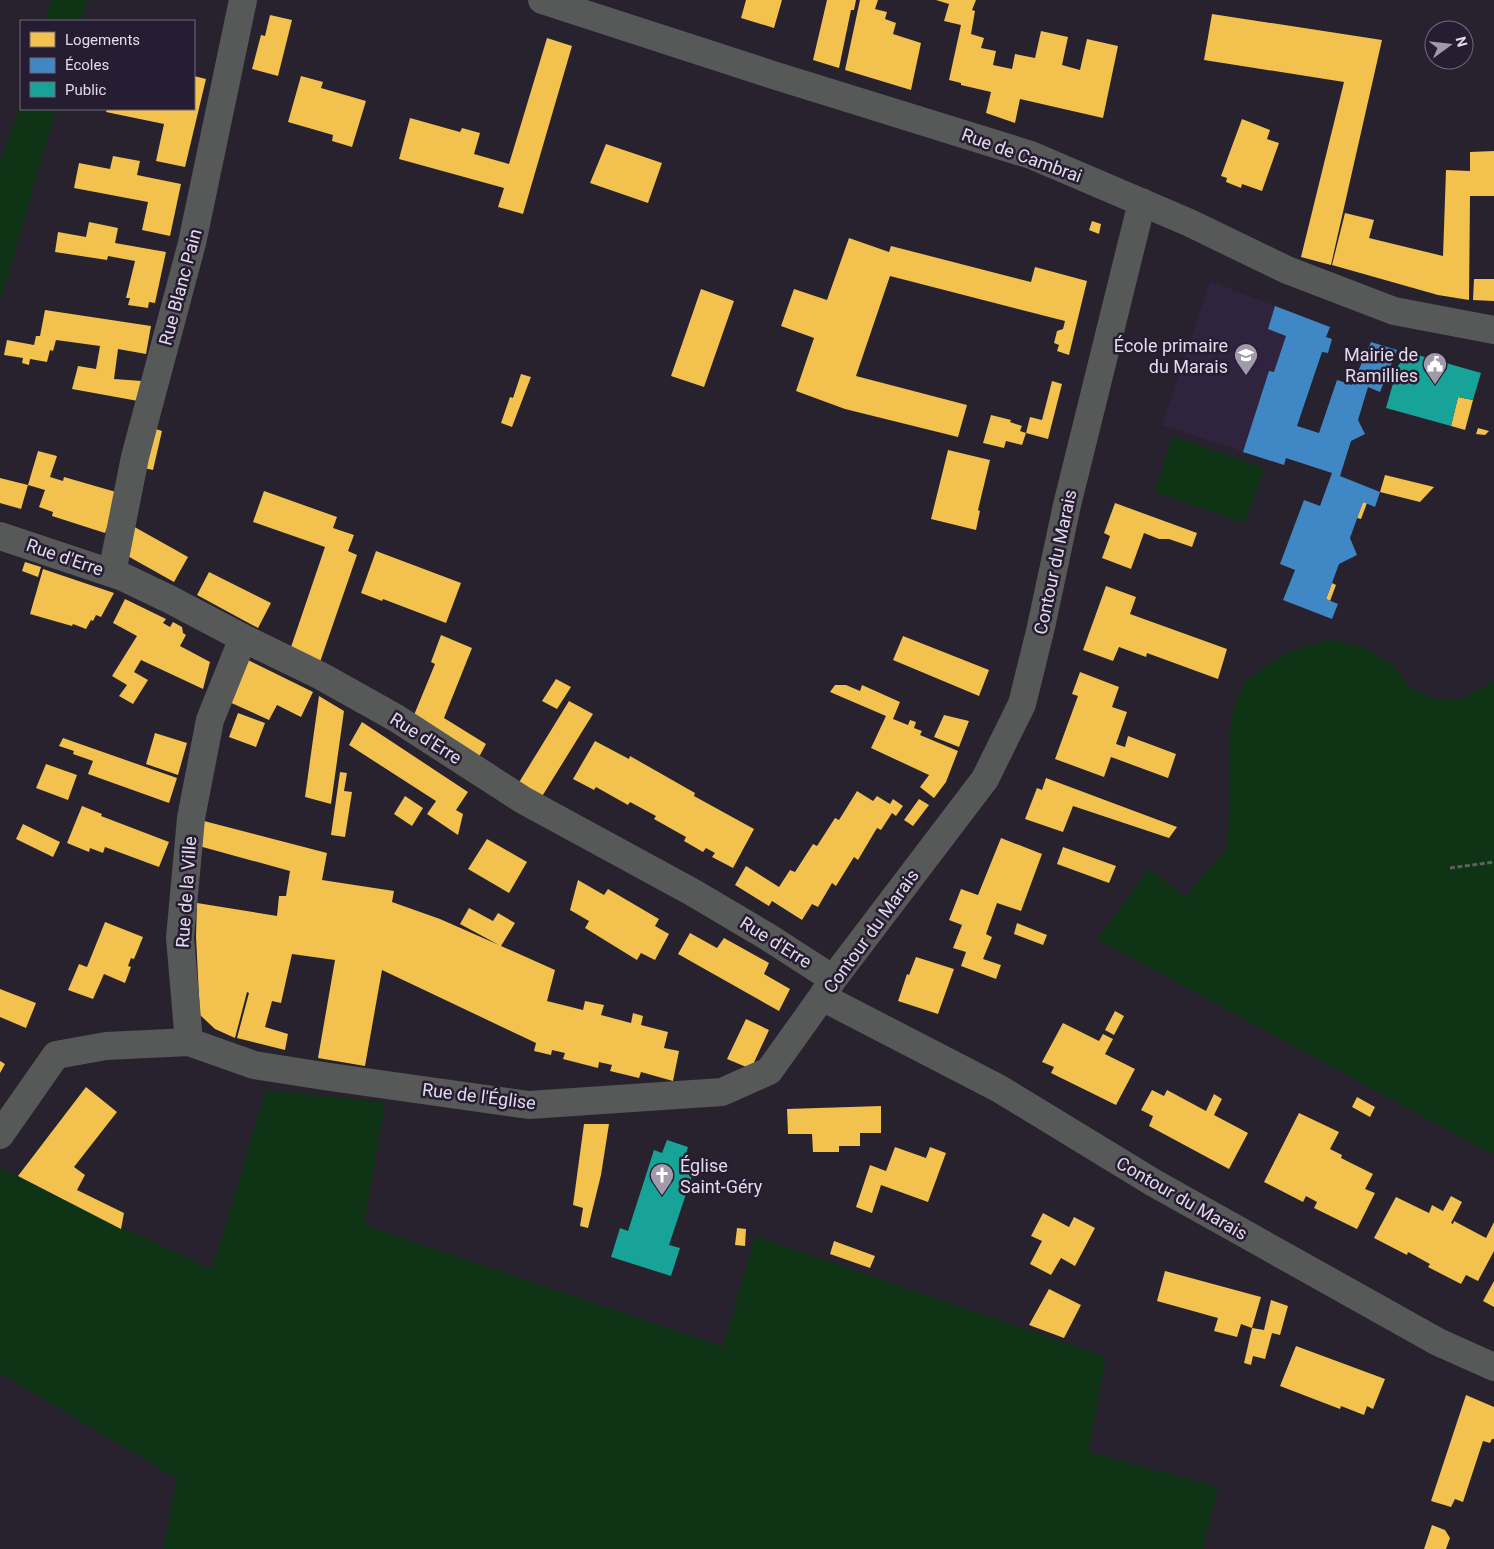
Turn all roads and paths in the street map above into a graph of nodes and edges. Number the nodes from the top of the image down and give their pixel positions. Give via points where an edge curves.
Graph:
1 (243, 0) edge
2 (542, 0) edge
3 (1142, 202) junction
4 (1494, 330) edge
5 (0, 536) edge
6 (112, 573) junction
7 (242, 638) junction
8 (1494, 862) edge
9 (1450, 868) dead end
10 (827, 988) junction
11 (188, 1042) junction
12 (0, 1135) edge
13 (1494, 1367) edge

1 - 6 street, Rue Blanc Pain via 192,243 135,457
2 - 3 street, Rue de Cambrai via 1031,155
3 - 4 street, Rue de Cambrai via 1287,270 1394,311
3 - 10 street, Contour du Marais via 1069,495 1022,704 985,779
5 - 6 street, Rue d'Erre
6 - 7 street, Rue d'Erre
7 - 10 street, Rue d'Erre via 352,692 523,800 776,942
7 - 11 street, Rue de la Ville via 210,720 191,818 180,938
8 - 9 path
10 - 11 street, Rue de l'Église via 769,1071 722,1092 529,1105 254,1065
10 - 13 street, Contour du Marais via 1154,1183 1438,1342
11 - 12 street via 106,1046 56,1055

